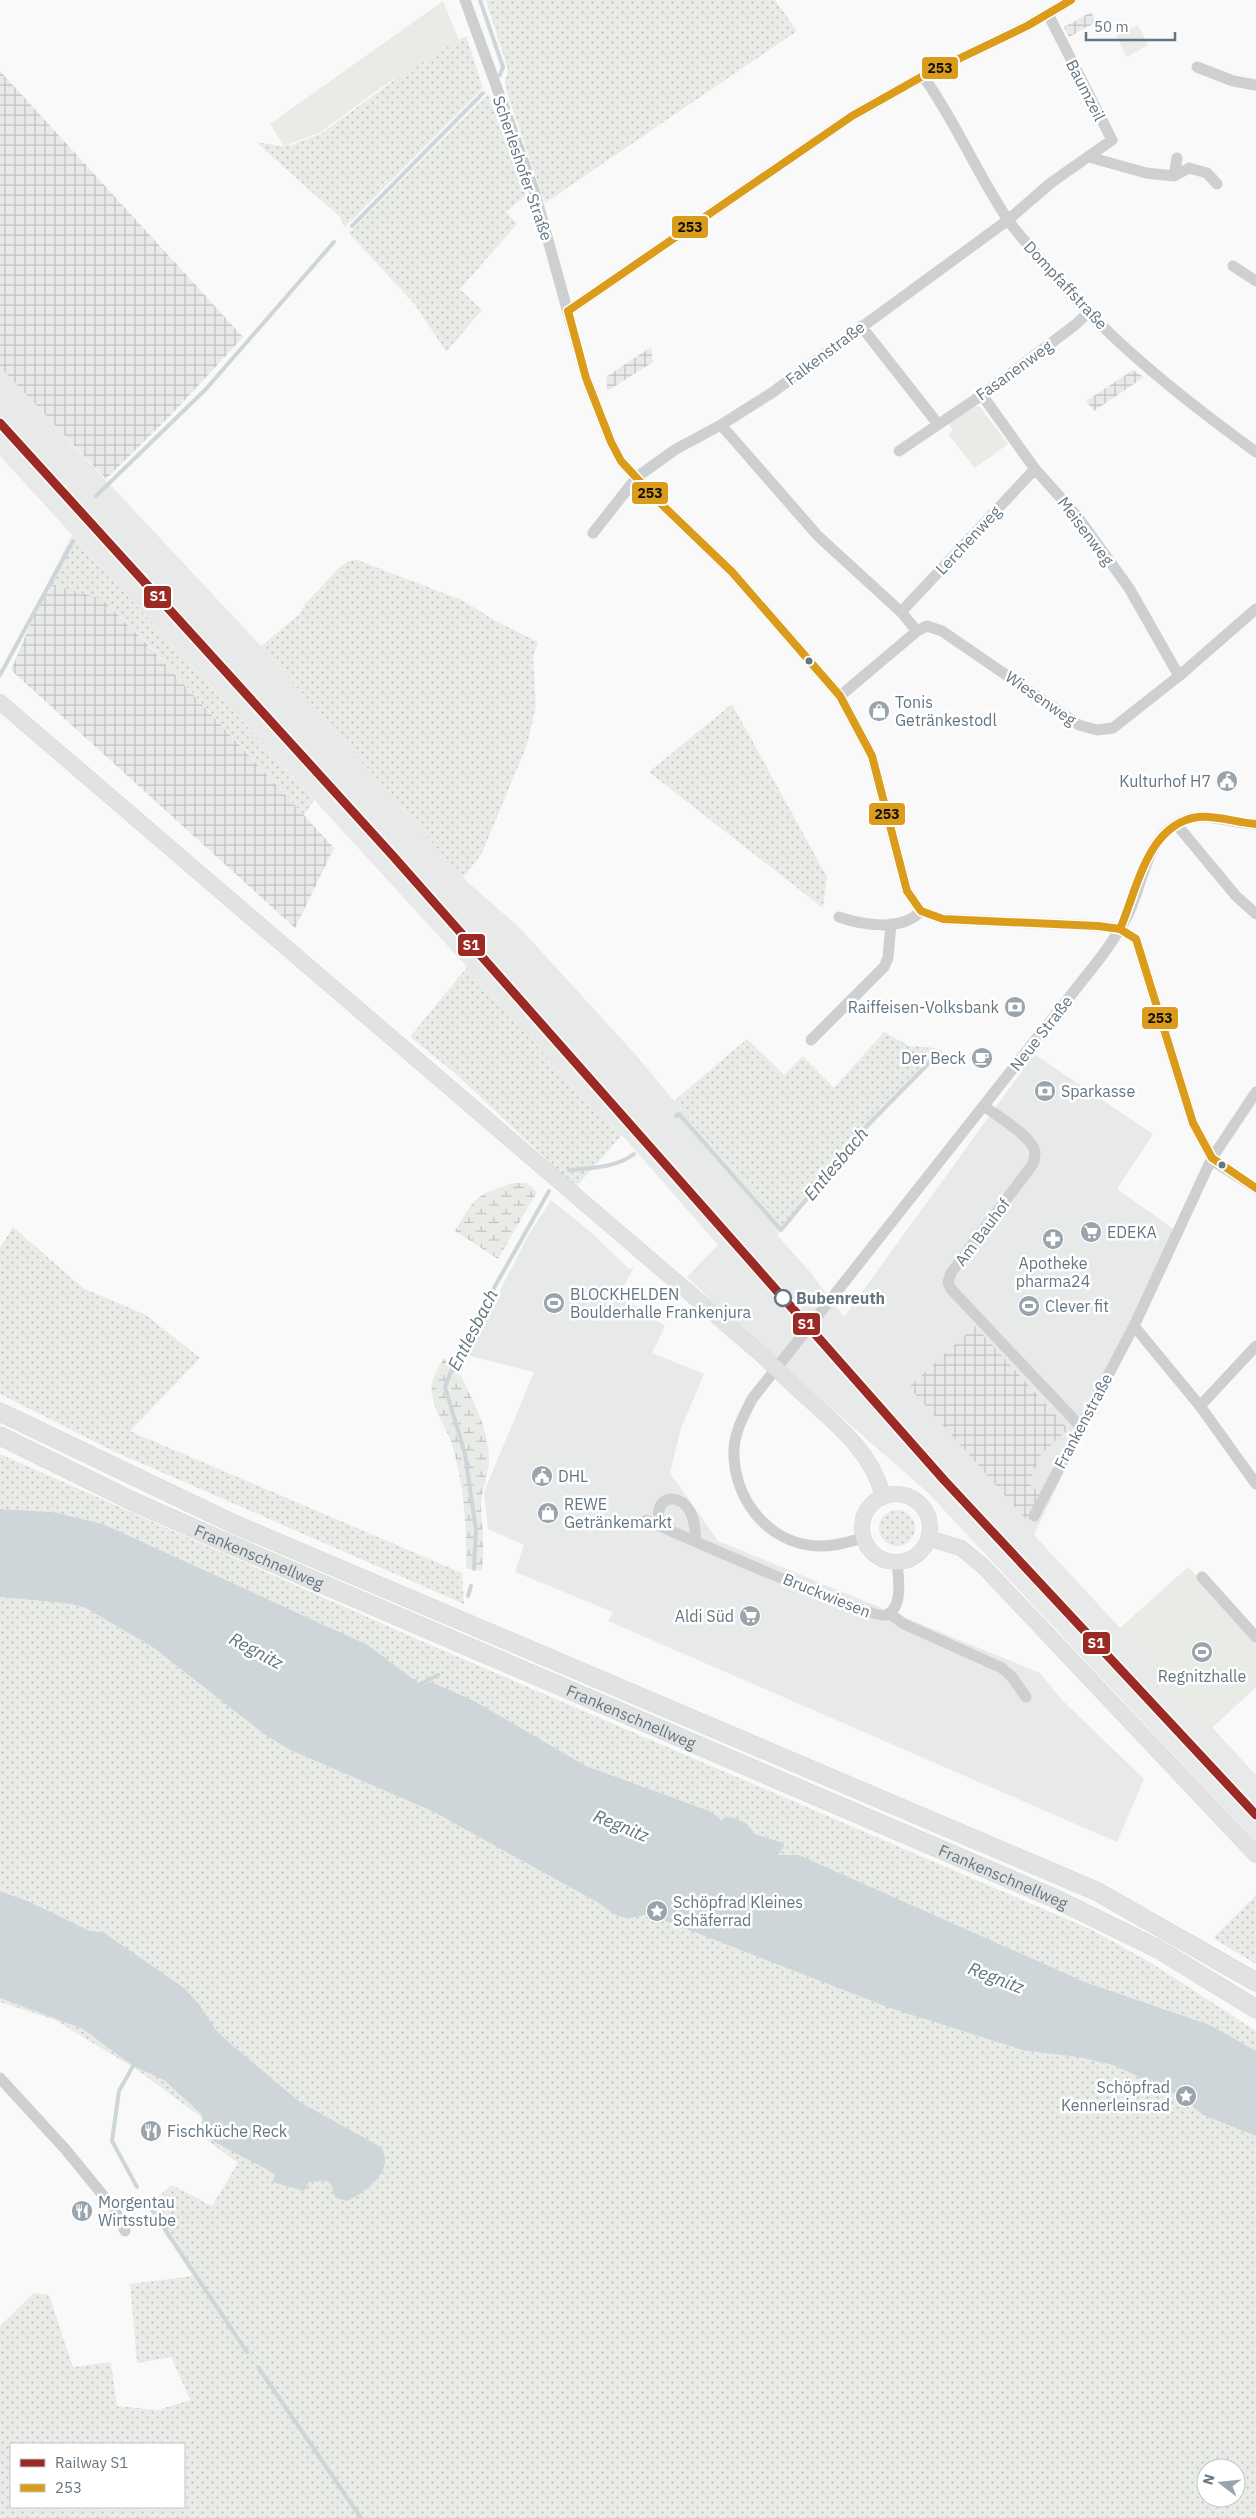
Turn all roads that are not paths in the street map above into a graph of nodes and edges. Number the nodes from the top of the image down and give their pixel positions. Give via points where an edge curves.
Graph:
1 (465, 0) edge
2 (1071, 0) edge
3 (1048, 14) junction
4 (1197, 67) dead end
5 (924, 76) junction
6 (1256, 85) edge
7 (1089, 157) junction
8 (1177, 158) dead end
9 (1174, 176) junction
10 (1217, 184) dead end
11 (1008, 220) junction
12 (1233, 266) dead end
13 (1256, 281) edge
14 (568, 311) junction
15 (1088, 313) junction
16 (861, 326) junction
17 (982, 394) junction
18 (938, 424) junction
19 (721, 425) junction
20 (899, 452) dead end
21 (1256, 452) edge
22 (1036, 469) junction
23 (637, 476) junction
24 (593, 533) dead end
25 (1256, 609) edge
26 (901, 612) junction
27 (917, 631) junction
28 (1179, 676) junction
29 (840, 696) junction
30 (0, 702) edge
31 (1256, 824) edge
32 (1177, 825) junction
33 (921, 911) junction
34 (1256, 914) edge
35 (839, 917) dead end
36 (891, 924) junction
37 (1120, 929) junction
38 (811, 1040) dead end
39 (1256, 1092) edge
40 (984, 1106) junction
41 (1212, 1158) junction
42 (1254, 1183) edge
43 (1134, 1326) junction
44 (1256, 1346) edge
45 (1200, 1406) junction
46 (0, 1412) edge
47 (1080, 1426) junction
48 (0, 1436) edge
49 (1256, 1484) edge
50 (883, 1496) junction
51 (1034, 1516) dead end
52 (646, 1520) dead end
53 (660, 1526) junction
54 (863, 1538) junction
55 (928, 1538) junction
56 (696, 1541) junction
57 (897, 1562) junction
58 (1202, 1576) dead end
59 (889, 1613) junction
60 (1256, 1637) edge
61 (1026, 1697) dead end
62 (1256, 1855) edge
63 (1256, 1982) edge
64 (1256, 2009) edge
65 (0, 2078) edge
66 (125, 2231) dead end

1 - 14 street, Scherleshofer Straße via 536,193
2 - 3 street
3 - 5 street
3 - 7 street, Baumzeil via 1112,140
4 - 6 street via 1233,82
5 - 11 street, Dompfaffstraße
5 - 14 street via 823,136
7 - 9 street via 1145,177
7 - 11 street, Baumzeil via 1052,182
8 - 9 street
9 - 10 street via 1188,168 1208,173
11 - 15 street, Dompfaffstraße
11 - 16 street, Falkenstraße
12 - 13 street
14 - 23 street, Scherleshofer Straße via 598,411 622,461
15 - 17 street, Fasanenweg
15 - 21 street, Dompfaffstraße via 1147,368
16 - 18 street
16 - 19 street, Falkenstraße via 773,392
17 - 18 street, Fasanenweg
17 - 22 street, Meisenweg
18 - 20 street, Fasanenweg
19 - 23 street, Falkenstraße via 676,448
19 - 26 street via 818,536
22 - 26 street, Lerchenweg
22 - 28 street, Meisenweg via 1077,516 1129,588
23 - 24 street
23 - 29 street, Scherleshofer Straße via 656,499 732,572
25 - 28 street, Wiesenweg
26 - 27 street
27 - 28 street, Wiesenweg via 927,626 942,631 1002,670 1051,708 1079,725 1097,730 1113,728
27 - 29 street
29 - 33 street, Scherleshofer Straße via 872,756 907,891
30 - 50 main road, bridge via 762,1356 850,1438 873,1467
31 - 32 street via 1201,817
32 - 34 street via 1236,896
32 - 37 street, Neue Straße via 1159,839 1150,852
33 - 36 street via 915,918
33 - 37 street via 931,917 960,922 1053,923
35 - 36 street via 856,923
36 - 38 street via 888,958 884,967
37 - 40 street, Neue Straße
37 - 41 street via 1136,939 1193,1124
39 - 41 street, Frankenstraße
40 - 47 street, Am Bauhof via 1032,1144 1035,1152 1033,1164 950,1273 948,1282 951,1289
40 - 54 street, Neue Straße via 752,1399 737,1431 734,1448 736,1473 744,1498 755,1514 776,1533 795,1542 817,1546 835,1546
41 - 42 street
41 - 43 street, Frankenstraße
43 - 45 street
43 - 47 street, Frankenstraße
44 - 45 street
45 - 49 street
46 - 63 highway, Frankenschnellweg via 234,1524 1096,1891
47 - 51 street, Frankenstraße
48 - 64 highway, Frankenschnellweg via 134,1502 236,1547 1056,1899 1158,1949
50 - 54 main road via 871,1505 863,1518
50 - 55 main road via 895,1494 916,1501 929,1520
52 - 53 street, Bruckwiesen
53 - 56 street, Bruckwiesen
53 - 56 street via 659,1509 663,1502 676,1499 690,1510
54 - 57 main road via 877,1557
55 - 57 main road via 920,1553
55 - 62 main road via 961,1548 983,1566
56 - 59 street, Bruckwiesen via 861,1609 880,1615
57 - 59 street via 898,1601
58 - 60 street
59 - 61 street, Bruckwiesen via 908,1626 1002,1668
65 - 66 street via 66,2150 118,2215

